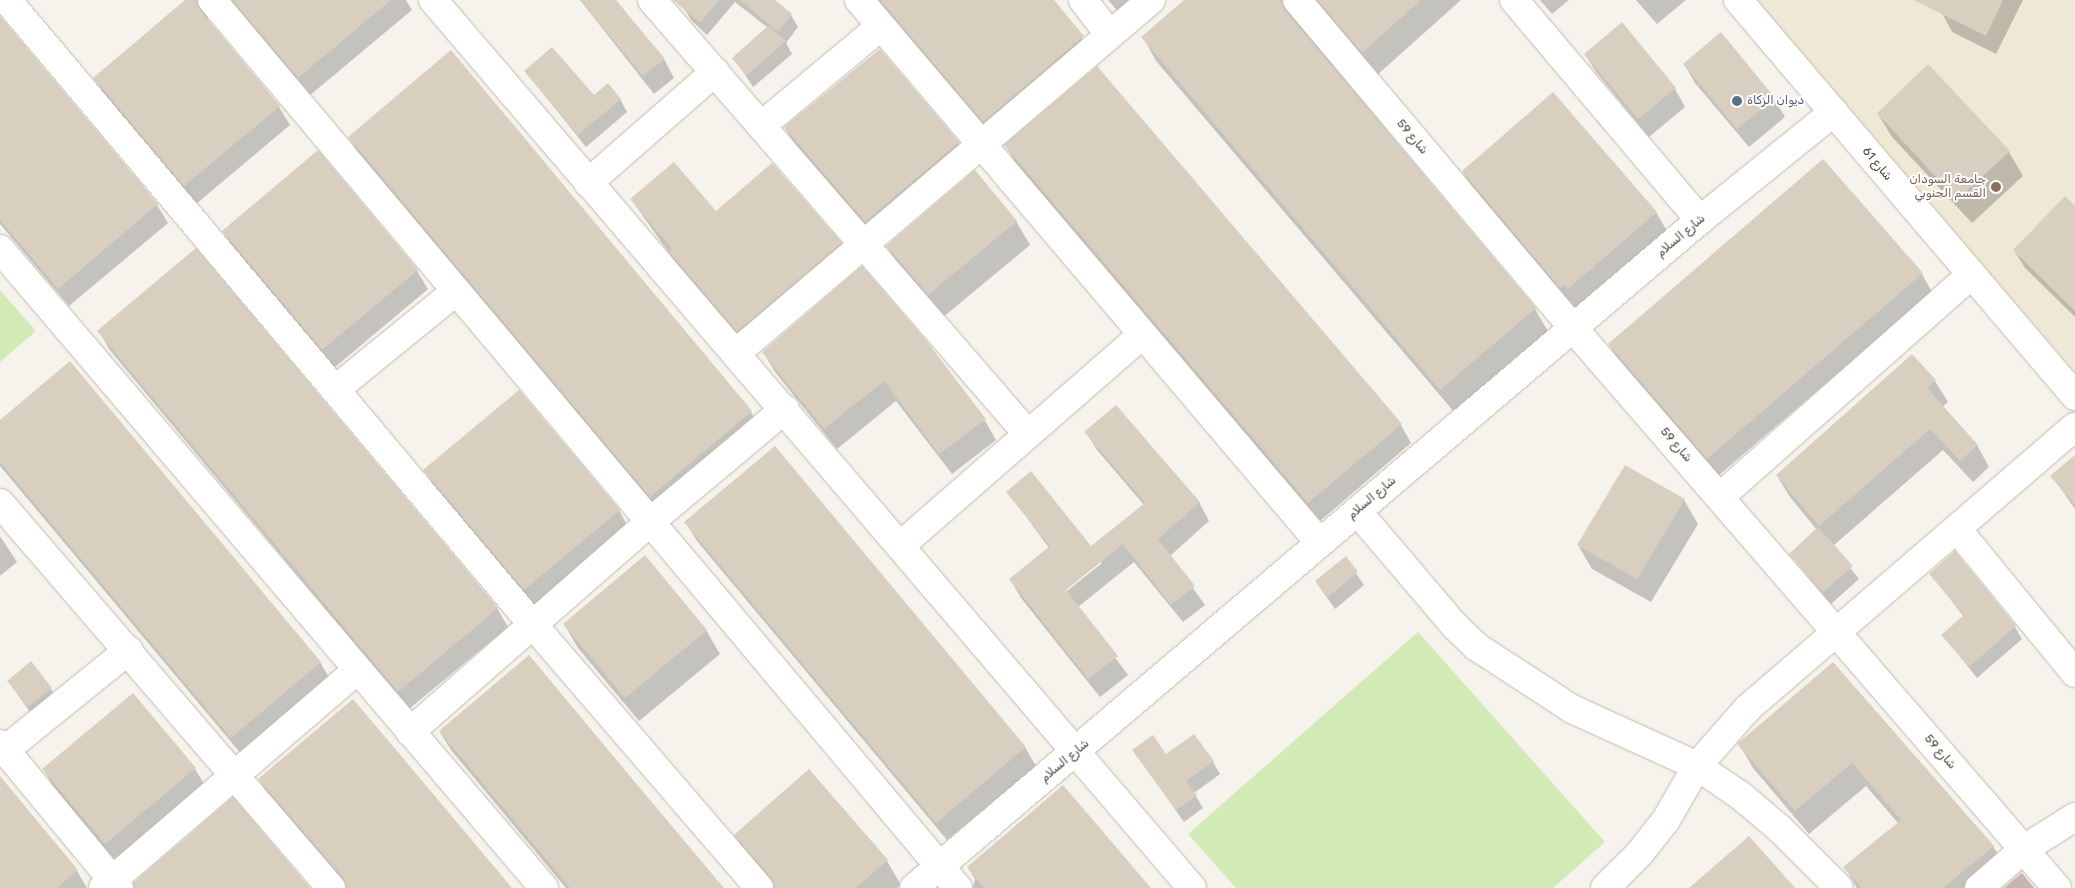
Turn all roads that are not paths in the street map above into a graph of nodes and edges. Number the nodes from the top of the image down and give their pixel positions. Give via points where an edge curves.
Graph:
1 (7, 0) edge
2 (212, 0) edge
3 (433, 0) edge
4 (858, 0) edge
5 (1083, 0) edge
6 (1150, 0) edge
7 (1297, 0) edge
8 (1514, 0) edge
9 (1738, 0) edge
10 (655, 1) edge
11 (881, 26) junction
12 (1110, 34) junction
13 (715, 72) junction
14 (1834, 112) junction
15 (761, 126) junction
16 (982, 146) junction
17 (588, 183) junction
18 (1700, 220) junction
19 (863, 246) junction
20 (0, 249) edge
21 (1971, 276) junction
22 (456, 291) junction
23 (1573, 328) junction
24 (1142, 335) junction
25 (736, 353) junction
26 (336, 389) junction
27 (2075, 396) edge
28 (785, 409) junction
29 (2075, 427) edge
30 (1027, 432) junction
31 (1721, 496) junction
32 (0, 503) edge
33 (1358, 511) junction
34 (650, 522) junction
35 (1957, 529) junction
36 (1320, 543) junction
37 (900, 546) junction
38 (534, 626) junction
39 (1836, 630) junction
40 (129, 650) junction
41 (357, 670) junction
42 (2075, 673) edge
43 (410, 732) junction
44 (3, 747) edge
45 (1077, 752) junction
46 (1697, 766) junction
47 (236, 774) junction
48 (2075, 817) edge
49 (2024, 849) junction
50 (939, 867) junction
51 (111, 885) edge
52 (1610, 886) edge
53 (331, 888) edge
54 (544, 888) edge
55 (759, 888) edge
56 (914, 888) edge
57 (958, 888) edge
58 (1192, 888) edge
59 (1838, 888) edge
60 (1979, 888) edge
61 (2057, 888) edge

1 - 26 street
2 - 22 street
3 - 17 street
4 - 11 street
5 - 12 street
6 - 12 street
7 - 23 street, شارع 59
8 - 18 street
9 - 14 street, شارع 61
10 - 13 street
11 - 15 street
11 - 16 street
12 - 16 street
13 - 15 street
13 - 17 street
14 - 18 street, شارع السلام
14 - 21 street, شارع 61
15 - 19 street
16 - 19 street
16 - 24 street
17 - 25 street
18 - 23 street, شارع السلام
19 - 25 street
19 - 30 street
20 - 41 street
21 - 27 street, شارع 61
21 - 31 street
22 - 26 street
22 - 34 street
23 - 31 street, شارع 59
23 - 33 street, شارع السلام
24 - 30 street
24 - 36 street
25 - 28 street
26 - 38 street
28 - 34 street
28 - 37 street
29 - 35 street
30 - 37 street
31 - 39 street, شارع 59
32 - 40 street
33 - 36 street, شارع السلام
33 - 46 street via 1477,647 1572,709
34 - 38 street
34 - 50 street
35 - 39 street
35 - 42 street
36 - 45 street, شارع السلام
37 - 45 street
38 - 43 street
38 - 55 street
39 - 46 street via 1748,708
39 - 49 street, شارع 59
40 - 44 street
40 - 47 street
41 - 43 street
41 - 47 street
43 - 54 street
44 - 51 street
45 - 50 street, شارع السلام
45 - 58 street
46 - 52 street via 1666,820
46 - 59 street via 1741,796 1780,829
47 - 51 street
47 - 53 street
48 - 49 street
49 - 60 street
49 - 61 street, شارع 59
50 - 56 street, شارع السلام
50 - 57 street

